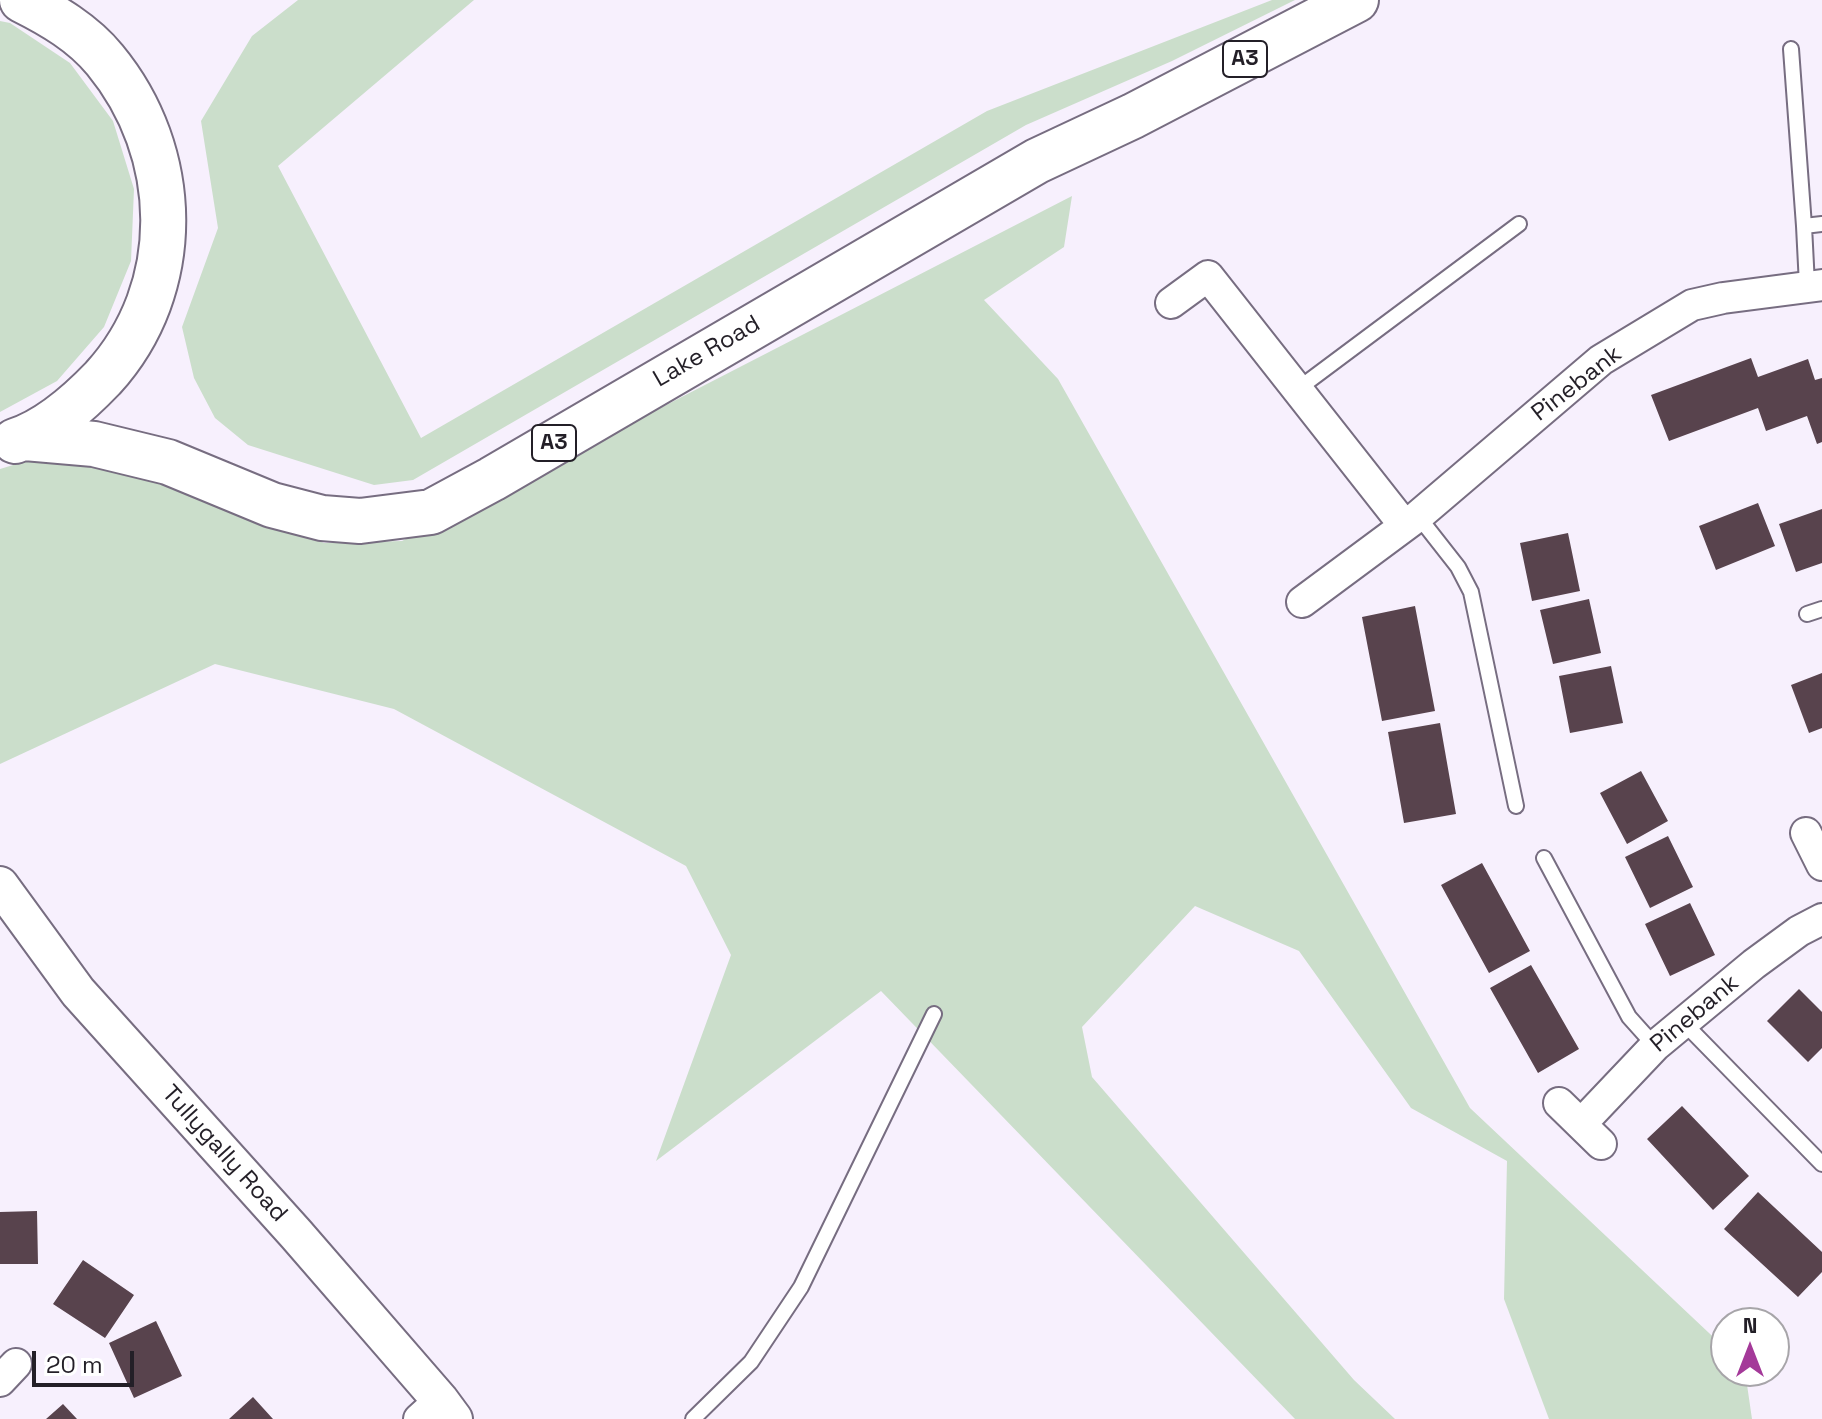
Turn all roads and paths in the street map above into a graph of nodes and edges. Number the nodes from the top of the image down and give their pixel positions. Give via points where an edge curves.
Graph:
1 (22, 0) edge
2 (1356, 0) edge
3 (1791, 49) dead end
4 (1519, 224) dead end
5 (1822, 224) edge
6 (1804, 226) junction
7 (1815, 285) edge
8 (1171, 303) dead end
9 (1298, 389) junction
10 (13, 442) edge
11 (1411, 520) junction
12 (1302, 602) dead end
13 (1822, 609) edge
14 (1807, 614) dead end
15 (1516, 806) dead end
16 (1806, 833) dead end
17 (1544, 858) dead end
18 (1822, 865) edge
19 (0, 885) edge
20 (1822, 919) edge
21 (934, 1014) dead end
22 (1683, 1022) junction
23 (1655, 1046) junction
24 (1559, 1103) dead end
25 (1822, 1164) edge
26 (438, 1413) edge
27 (693, 1419) edge

1 - 10 highway, A3 via 56,16 104,58 140,112 161,172 165,237 152,299 122,356 79,403
2 - 10 highway, Lake Road / A3 via 1037,161 431,512 360,521 322,518 272,505 168,462 94,444
3 - 6 lane
4 - 9 lane
5 - 6 lane
6 - 7 lane
7 - 11 street, Pinebank via 1692,305 1601,360
8 - 9 street via 1208,276
9 - 11 street
11 - 12 street, Pinebank
11 - 15 lane via 1458,567 1471,592
13 - 14 lane
16 - 18 street
17 - 23 lane via 1629,1017
19 - 26 street, Tullygally Road via 78,992 296,1234
20 - 22 street, Pinebank
21 - 27 lane via 801,1287 751,1362
22 - 23 street, Pinebank
22 - 25 lane
23 - 24 street, Pinebank via 1591,1134

